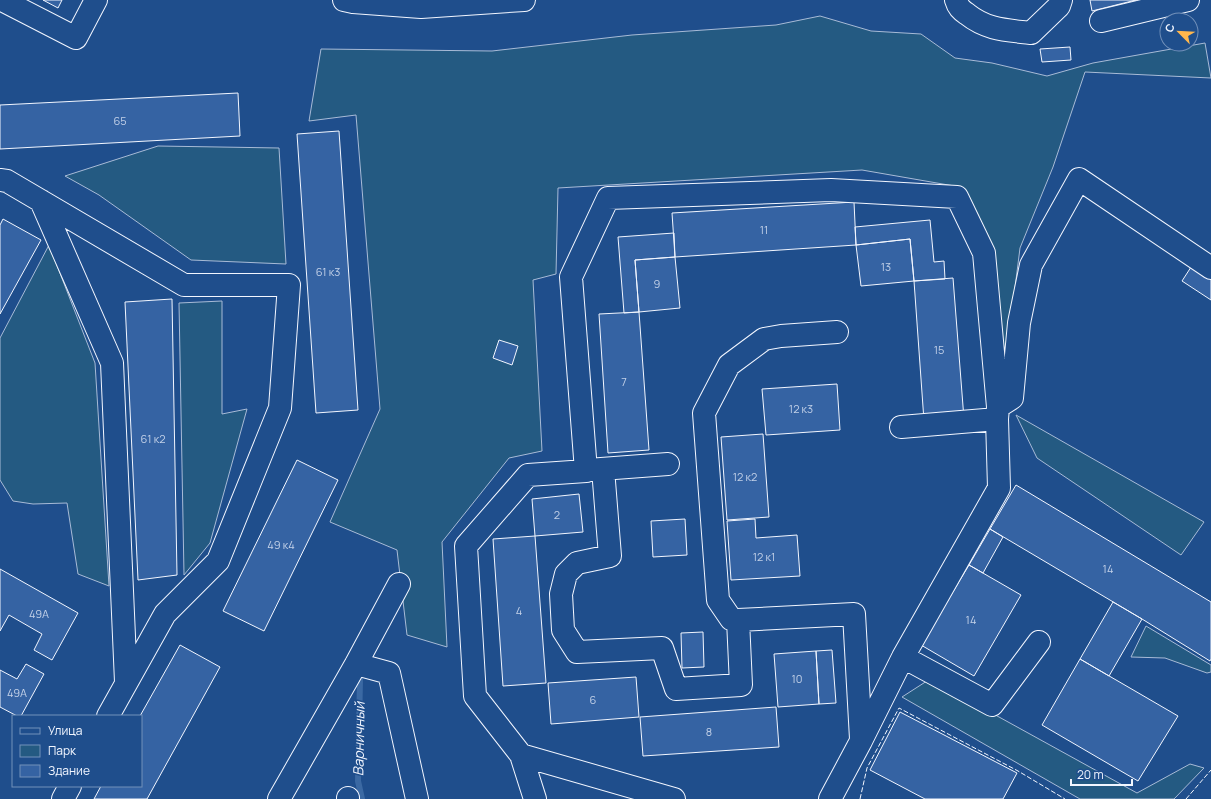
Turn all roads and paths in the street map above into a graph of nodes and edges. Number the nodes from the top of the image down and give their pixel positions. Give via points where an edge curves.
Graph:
1 (2, 0) edge
2 (96, 0) edge
3 (344, 0) edge
4 (524, 0) edge
5 (956, 0) edge
6 (1061, 0) edge
7 (1188, 0) edge
8 (1100, 21) dead end
9 (2, 185) edge
10 (41, 201) junction
11 (1211, 268) edge
12 (837, 332) dead end
13 (997, 413) junction
14 (901, 426) dead end
15 (668, 464) dead end
16 (594, 470) junction
17 (399, 584) dead end
18 (738, 620) junction
19 (1039, 642) dead end
20 (903, 657) junction
21 (356, 664) junction
22 (126, 682) junction
23 (109, 715) edge
24 (862, 741) junction
25 (521, 755) junction
26 (70, 787) edge
27 (64, 799) edge
28 (279, 799) edge
29 (417, 799) edge
30 (535, 799) edge
31 (674, 799) edge
32 (830, 799) edge

1 - 2 street via 76,38
3 - 4 street via 421,6
5 - 6 street via 958,8 977,22 997,29 1031,33 1059,6
7 - 8 street
9 - 10 street
10 - 22 street via 112,363
10 - 22 street via 184,285 289,285 280,408 218,561 165,614
11 - 13 street via 1079,179 1031,265 1019,324 1012,398
12 - 18 street via 764,338 729,365 704,413 718,600 731,619
13 - 14 street
13 - 16 street via 984,252 957,197 831,190 608,198 571,277
13 - 20 street via 999,488
15 - 16 street
16 - 18 street via 610,556 577,563 566,574 561,594 563,630 577,652 662,648 676,689 741,685
16 - 25 street via 528,475 466,546 475,696
17 - 21 street
18 - 24 street via 854,614
19 - 20 street via 992,705
20 - 24 street
21 - 28 street
21 - 29 street via 389,673
22 - 23 street
24 - 32 street
25 - 30 street
25 - 31 street
26 - 27 street

